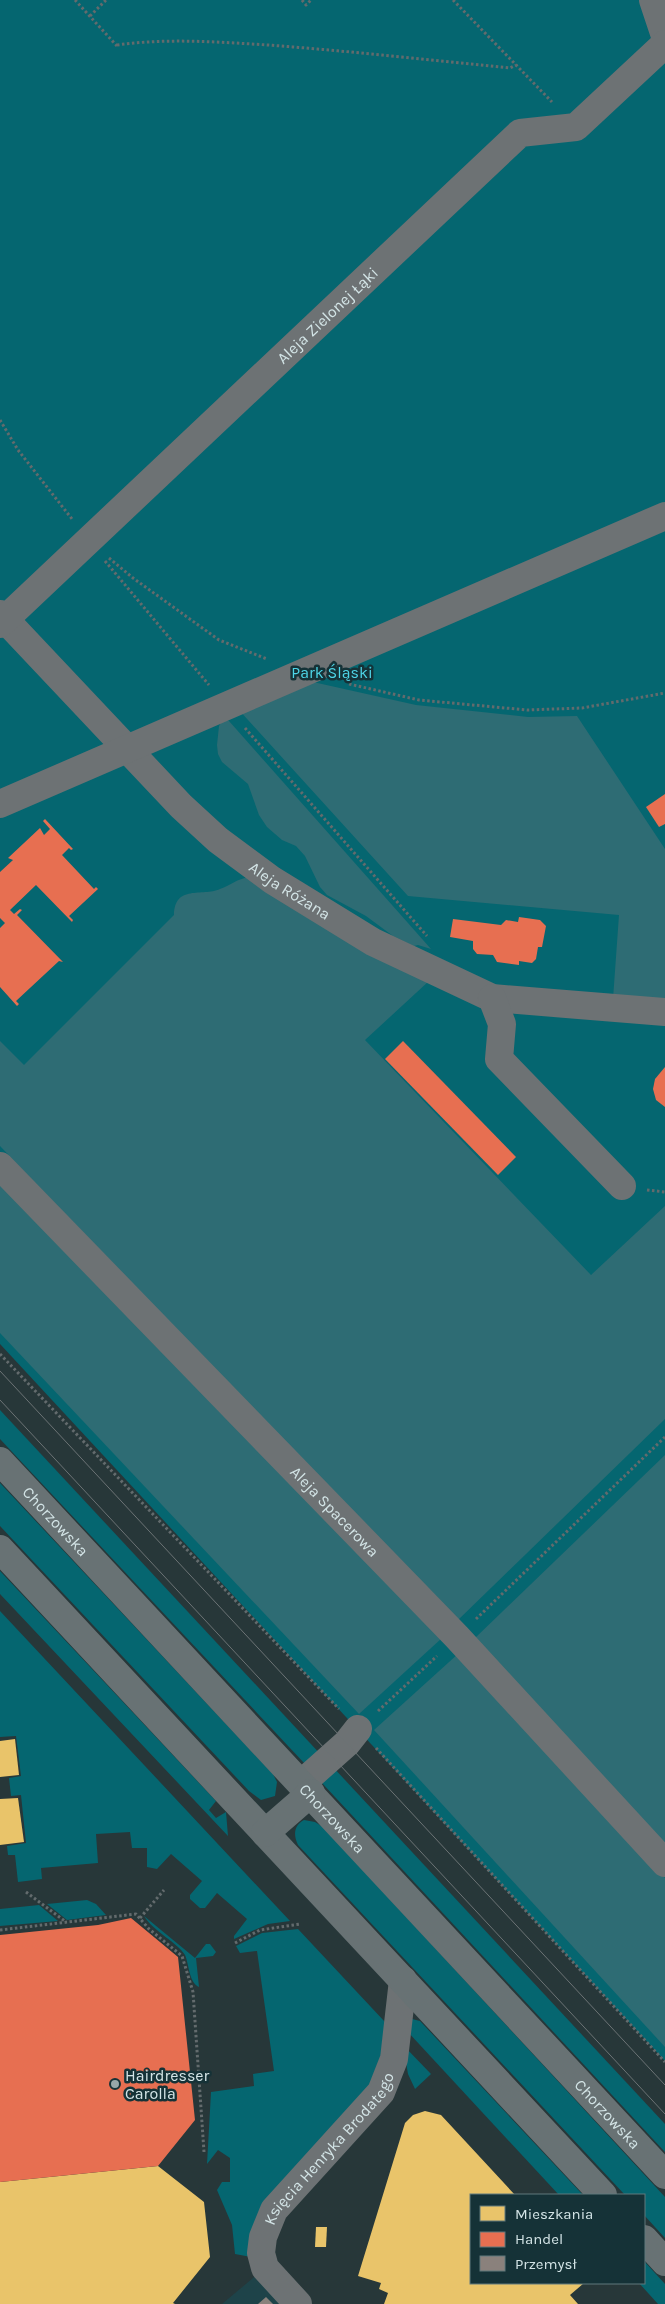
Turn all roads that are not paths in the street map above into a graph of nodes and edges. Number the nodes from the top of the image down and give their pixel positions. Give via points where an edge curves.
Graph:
1 (653, 0) edge
2 (665, 36) edge
3 (665, 44) edge
4 (665, 516) edge
5 (2, 619) edge
6 (128, 750) junction
7 (0, 804) edge
8 (492, 998) junction
9 (665, 1012) edge
10 (0, 1166) edge
11 (622, 1186) dead end
12 (0, 1461) edge
13 (0, 1549) edge
14 (358, 1729) road end
15 (306, 1788) junction
16 (265, 1833) junction
17 (665, 1863) edge
18 (403, 1980) junction
19 (665, 2175) edge
20 (602, 2194) edge
21 (645, 2240) edge
22 (665, 2262) edge
23 (298, 2304) edge

1 - 2 street
3 - 5 street, Aleja Zielonej Łąki via 576,127 520,133 89,541
4 - 6 street
5 - 6 street, Aleja Różana
6 - 7 street
6 - 8 street, Aleja Różana via 218,840 272,880 373,942
8 - 9 street, Aleja Różana
8 - 11 street via 502,1024 500,1059
10 - 17 street, Aleja Spacerowa via 458,1637
12 - 15 main road, Chorzowska
13 - 16 main road
14 - 15 street
15 - 16 main road
15 - 19 main road, Chorzowska
16 - 18 main road
18 - 20 main road
18 - 23 street, Księcia Henryka Brodatego via 394,2059 381,2092 274,2210 263,2238 261,2253 265,2268
21 - 22 main road

